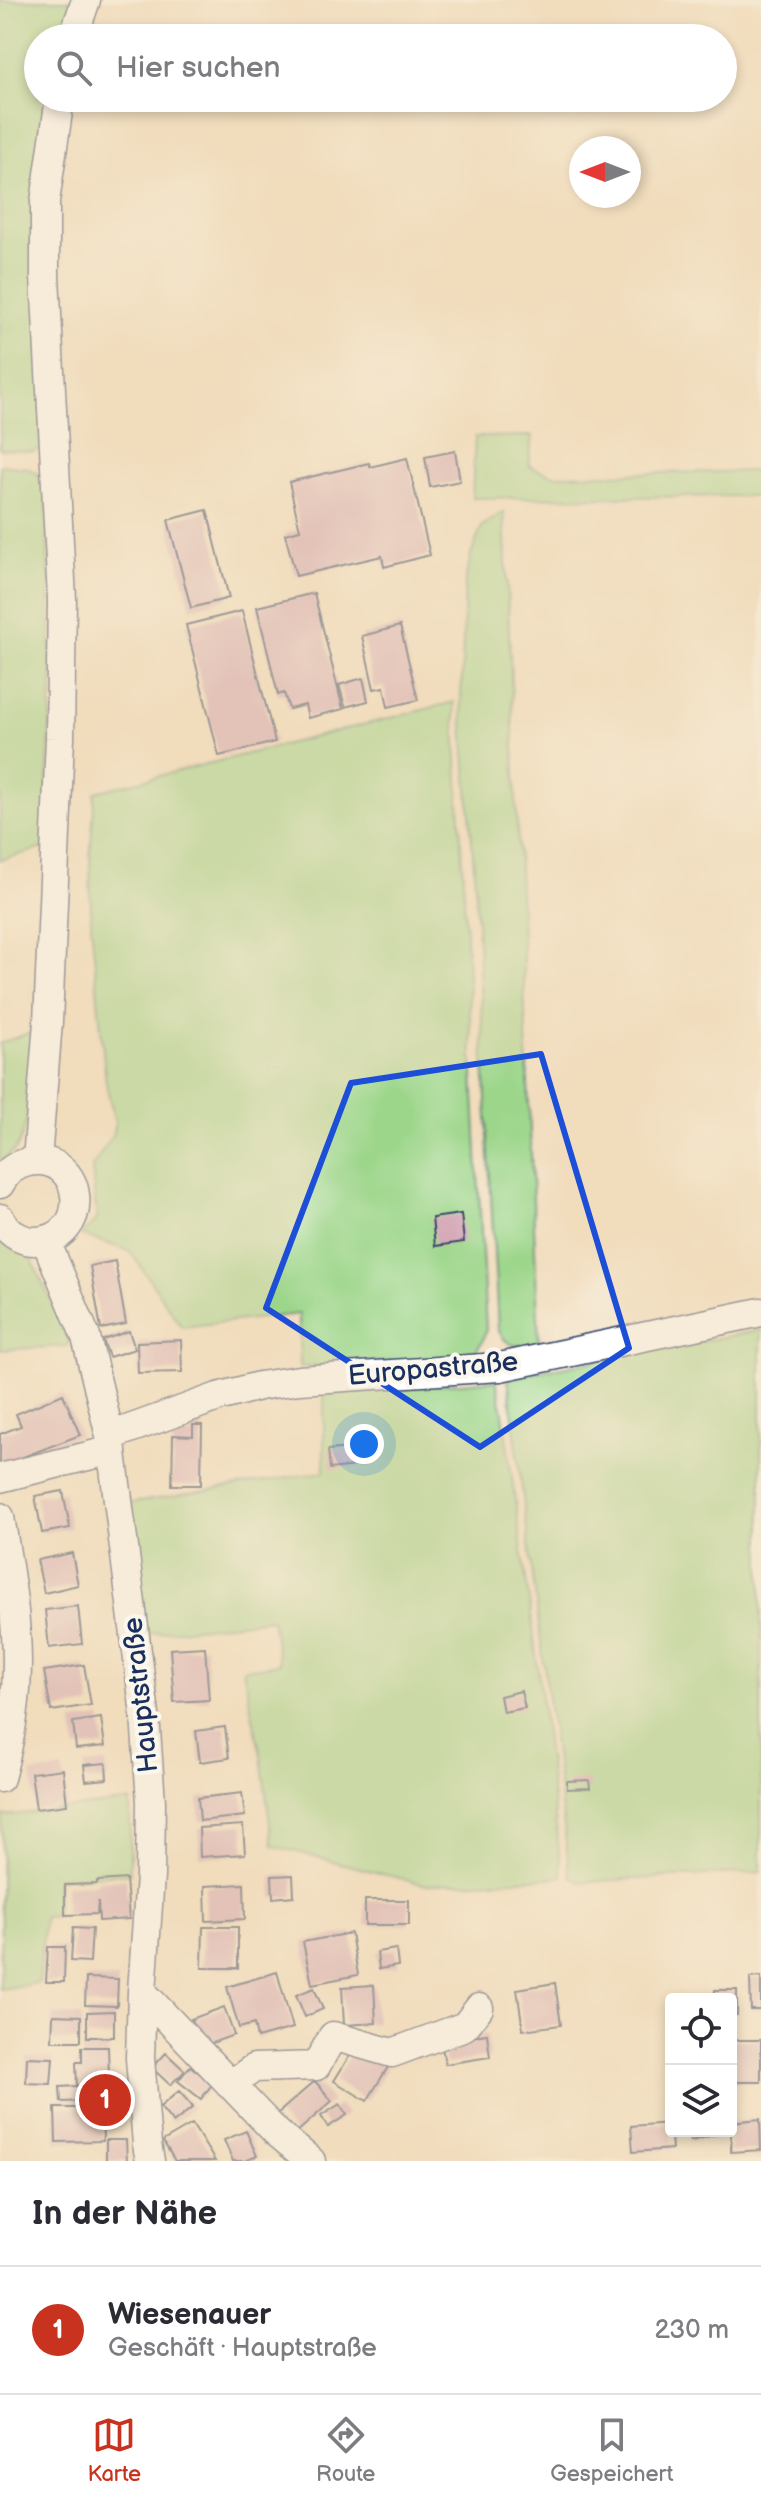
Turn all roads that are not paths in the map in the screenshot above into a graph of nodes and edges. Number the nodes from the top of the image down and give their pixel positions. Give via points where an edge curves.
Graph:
1 (86, 0) edge
2 (78, 24) edge
3 (58, 112) edge
4 (37, 1160) junction
5 (0, 1184) edge
6 (0, 1218) edge
7 (46, 1241) junction
8 (761, 1312) edge
9 (111, 1443) junction
10 (0, 1478) edge
11 (0, 1517) edge
12 (0, 1778) edge
13 (142, 1992) junction
14 (479, 2008) dead end
15 (230, 2085) junction
16 (150, 2161) edge
17 (311, 2161) edge

1 - 2 street
3 - 4 street via 45,202 45,276 62,599 60,738
4 - 5 street via 20,1164
4 - 7 street via 63,1170 77,1199 74,1217 63,1232
6 - 7 street via 14,1235
7 - 9 street, Hauptstraße via 86,1337
8 - 9 street, Europastraße via 500,1367 259,1386 218,1397
9 - 10 street, Europastraße
9 - 13 street, Hauptstraße via 151,1802
11 - 12 street via 17,1665
13 - 15 street
13 - 16 street, Hauptstraße via 140,2058
14 - 15 street via 465,2026 392,2053 333,2036 316,2066 254,2068
15 - 17 street

